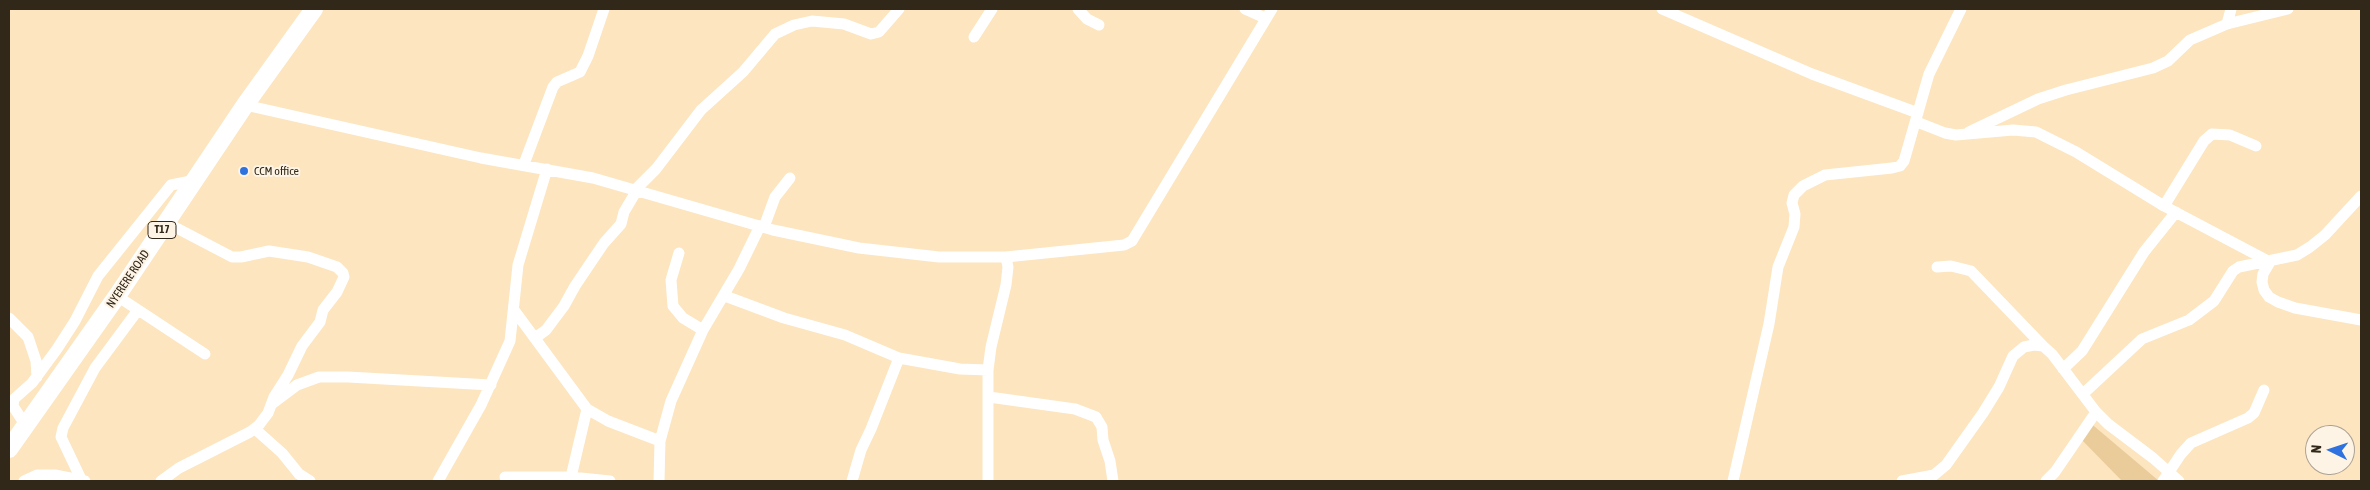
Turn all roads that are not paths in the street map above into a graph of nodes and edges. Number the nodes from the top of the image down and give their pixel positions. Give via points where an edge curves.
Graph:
1 (314, 9) edge
2 (604, 9) edge
3 (899, 9) edge
4 (992, 9) edge
5 (1078, 9) edge
6 (1245, 9) edge
7 (1662, 9) edge
8 (1961, 9) edge
9 (2231, 9) edge
10 (2288, 9) edge
11 (1268, 14) edge
12 (2227, 24) junction
13 (1099, 25) dead end
14 (974, 37) dead end
15 (245, 105) junction
16 (1917, 118) junction
17 (1965, 135) junction
18 (2256, 146) dead end
19 (524, 164) junction
20 (547, 169) junction
21 (790, 178) dead end
22 (196, 180) junction
23 (636, 190) junction
24 (2361, 196) edge
25 (2164, 206) junction
26 (2176, 212) junction
27 (166, 223) junction
28 (762, 226) junction
29 (679, 253) dead end
30 (1006, 257) junction
31 (2270, 262) junction
32 (1937, 267) dead end
33 (117, 296) junction
34 (725, 296) junction
35 (138, 310) junction
36 (514, 310) junction
37 (9, 318) edge
38 (2361, 320) edge
39 (703, 330) junction
40 (535, 338) junction
41 (2043, 346) junction
42 (205, 354) dead end
43 (899, 358) junction
44 (2063, 369) junction
45 (988, 370) junction
46 (37, 377) junction
47 (491, 385) junction
48 (2264, 390) dead end
49 (2084, 393) junction
50 (989, 397) junction
51 (270, 406) junction
52 (587, 409) junction
53 (2096, 412) junction
54 (26, 426) junction
55 (255, 429) junction
56 (660, 441) junction
57 (9, 449) edge
58 (2170, 471) junction
59 (505, 477) dead end
60 (571, 477) junction
61 (84, 480) edge
62 (24, 481) edge
63 (161, 481) edge
64 (310, 481) edge
65 (438, 481) edge
66 (610, 481) edge
67 (659, 481) edge
68 (852, 481) edge
69 (988, 481) edge
70 (1112, 481) edge
71 (1733, 481) edge
72 (1902, 481) edge
73 (2046, 481) edge
74 (2163, 481) edge
75 (2179, 481) edge

1 - 15 main road, NYERERE ROAD / T17
2 - 19 street via 580,72 557,82 549,94
3 - 23 street via 879,32 872,34 844,24 812,21 775,34 743,72 701,110
4 - 14 street
5 - 13 street
6 - 11 street
7 - 16 street
8 - 16 street via 1929,74
9 - 12 street
10 - 12 street
11 - 30 street via 1132,241 1124,245
12 - 17 street via 2190,40 2168,61 2153,68 2066,90
15 - 19 street via 472,156
15 - 22 main road, NYERERE ROAD / T17
16 - 17 street via 1945,133
16 - 71 street via 1900,166 1825,175 1803,186 1794,196 1794,227 1778,267 1769,324
17 - 25 street via 2013,130 2036,132 2076,152
18 - 25 street via 2230,135 2212,134
19 - 20 street
20 - 23 street
20 - 36 street via 518,265
21 - 28 street via 775,197
22 - 27 main road, NYERERE ROAD / T17
22 - 46 street via 171,185 105,266 75,321
23 - 28 street
23 - 40 street via 620,224 564,306 546,330
24 - 31 street via 2310,247 2297,255
25 - 26 street
26 - 31 street
26 - 44 street via 2144,252 2082,351
27 - 33 main road, NYERERE ROAD / T17
27 - 51 street via 232,257 269,251 330,264 343,273 342,283 323,310 320,322 302,346
28 - 30 street via 859,248 910,255
28 - 34 street
29 - 39 street via 671,280 673,306 683,318
30 - 45 street via 1007,276
31 - 38 street via 2262,282 2270,297 2295,308
31 - 49 street via 2233,271 2214,301 2189,320 2142,339
32 - 41 street via 1951,266 1971,271
33 - 35 street
33 - 54 main road, NYERERE ROAD / T17
34 - 39 street
34 - 43 street via 784,318 845,335
35 - 42 street
35 - 61 street via 95,368 63,428 61,437
36 - 40 street
36 - 47 street via 510,341
37 - 46 street via 28,337 36,361
39 - 56 street via 672,401
40 - 52 street
41 - 44 street
41 - 72 street via 2024,347 2017,351 1983,413 1946,465 1934,475
43 - 45 street via 960,369
43 - 68 street via 861,450
44 - 49 street
45 - 50 street
46 - 54 street via 12,402
47 - 51 street via 319,377 298,386
47 - 65 street
48 - 58 street via 2254,413 2191,443
49 - 53 street
50 - 69 street
50 - 70 street via 1075,409 1096,417 1102,427
51 - 55 street
52 - 56 street
52 - 60 street
53 - 58 street via 2122,436
53 - 73 street
54 - 57 main road, NYERERE ROAD / T17
55 - 63 street via 179,468
55 - 64 street
56 - 67 street
58 - 74 street
58 - 75 street
59 - 60 street
60 - 66 street
61 - 62 street via 36,475

